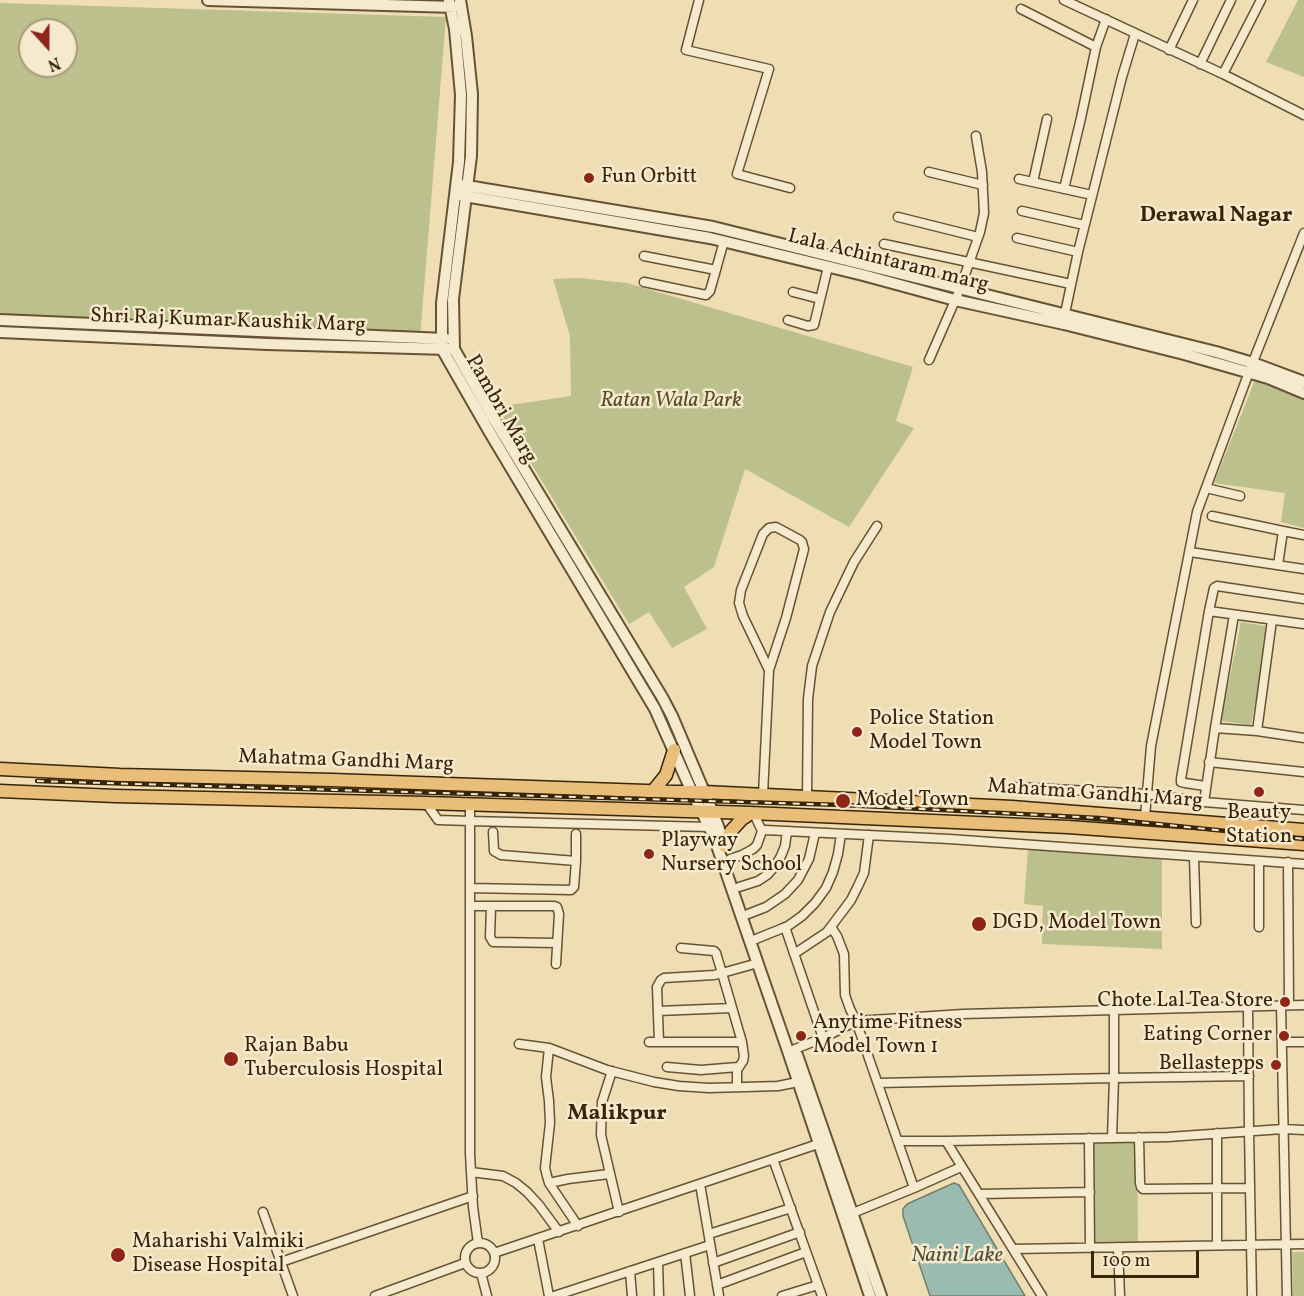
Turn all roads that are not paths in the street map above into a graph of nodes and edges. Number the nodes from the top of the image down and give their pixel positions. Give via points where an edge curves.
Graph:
1 (208, 0) edge
2 (699, 0) edge
3 (1064, 0) edge
4 (1192, 0) edge
5 (1231, 0) edge
6 (1261, 0) edge
7 (306, 2) edge
8 (455, 3) edge
9 (1021, 9) dead end
10 (1106, 19) junction
11 (1135, 33) junction
12 (1096, 47) junction
13 (1169, 50) junction
14 (1200, 64) junction
15 (1223, 74) junction
16 (1304, 116) edge
17 (1047, 119) dead end
18 (976, 135) dead end
19 (929, 172) dead end
20 (1019, 178) dead end
21 (1034, 182) junction
22 (983, 185) junction
23 (790, 188) dead end
24 (1064, 189) junction
25 (462, 190) junction
26 (1092, 195) junction
27 (1022, 211) dead end
28 (898, 217) dead end
29 (1084, 225) junction
30 (1304, 233) edge
31 (978, 237) junction
32 (1017, 238) dead end
33 (724, 242) junction
34 (884, 244) dead end
35 (1078, 252) junction
36 (644, 256) dead end
37 (969, 264) junction
38 (828, 267) junction
39 (716, 270) junction
40 (644, 282) dead end
41 (1071, 284) junction
42 (960, 289) junction
43 (793, 292) dead end
44 (820, 299) junction
45 (955, 300) junction
46 (0, 320) edge
47 (788, 320) dead end
48 (1064, 320) junction
49 (182, 327) junction
50 (0, 332) edge
51 (181, 340) junction
52 (447, 344) junction
53 (929, 360) dead end
54 (1251, 368) junction
55 (1304, 382) edge
56 (1304, 393) edge
57 (1206, 488) junction
58 (1240, 496) dead end
59 (1212, 516) dead end
60 (878, 526) dead end
61 (1283, 531) junction
62 (1304, 535) edge
63 (565, 548) junction
64 (1190, 552) junction
65 (1278, 565) junction
66 (1304, 569) edge
67 (1304, 599) edge
68 (1209, 611) junction
69 (1234, 615) junction
70 (1272, 620) junction
71 (1304, 624) edge
72 (769, 670) junction
73 (1215, 728) junction
74 (1257, 731) junction
75 (1304, 738) edge
76 (674, 750) junction
77 (1209, 762) junction
78 (0, 770) edge
79 (1304, 772) edge
80 (1205, 786) junction
81 (1015, 787) dead end
82 (0, 790) edge
83 (653, 791) junction
84 (698, 792) junction
85 (1146, 794) junction
86 (763, 795) junction
87 (807, 797) junction
88 (1204, 802) junction
89 (426, 803) junction
90 (470, 805) junction
91 (1304, 810) edge
92 (708, 812) junction
93 (753, 814) junction
94 (1145, 817) junction
95 (470, 821) junction
96 (709, 827) junction
97 (1304, 830) edge
98 (762, 831) junction
99 (787, 831) junction
100 (493, 832) dead end
101 (815, 833) junction
102 (576, 834) dead end
103 (841, 834) junction
104 (869, 835) junction
105 (1304, 844) edge
106 (725, 846) junction
107 (1194, 857) junction
108 (730, 859) junction
109 (576, 861) junction
110 (1259, 861) junction
111 (1288, 862) junction
112 (1304, 864) edge
113 (739, 887) junction
114 (470, 888) junction
115 (470, 906) junction
116 (491, 907) junction
117 (748, 914) junction
118 (1196, 923) dead end
119 (785, 927) junction
120 (831, 927) junction
121 (1259, 927) dead end
122 (756, 939) junction
123 (557, 943) junction
124 (681, 948) dead end
125 (794, 954) junction
126 (758, 963) junction
127 (556, 964) dead end
128 (723, 973) junction
129 (1285, 1005) junction
130 (1304, 1005) edge
131 (1248, 1006) junction
132 (732, 1008) junction
133 (1114, 1009) junction
134 (658, 1011) junction
135 (856, 1021) junction
136 (823, 1038) junction
137 (742, 1042) junction
138 (1282, 1042) junction
139 (1304, 1042) edge
140 (519, 1044) dead end
141 (549, 1047) junction
142 (795, 1049) junction
143 (667, 1067) dead end
144 (738, 1067) junction
145 (612, 1071) junction
146 (1248, 1076) junction
147 (1114, 1078) junction
148 (798, 1082) junction
149 (878, 1083) junction
150 (737, 1087) junction
151 (1283, 1129) junction
152 (1304, 1130) edge
153 (1249, 1131) junction
154 (1217, 1133) junction
155 (1139, 1137) junction
156 (1089, 1138) junction
157 (1112, 1138) junction
158 (898, 1141) junction
159 (946, 1141) junction
160 (823, 1143) junction
161 (773, 1160) junction
162 (961, 1167) junction
163 (471, 1172) junction
164 (609, 1174) junction
165 (549, 1183) junction
166 (700, 1184) junction
167 (914, 1188) junction
168 (1216, 1188) junction
169 (1250, 1188) junction
170 (1090, 1192) junction
171 (979, 1194) junction
172 (473, 1196) junction
173 (791, 1208) junction
174 (263, 1212) dead end
175 (619, 1212) junction
176 (848, 1215) junction
177 (578, 1226) junction
178 (559, 1232) junction
179 (800, 1232) junction
180 (708, 1234) junction
181 (538, 1239) junction
182 (478, 1243) junction
183 (1286, 1244) junction
184 (1304, 1244) edge
185 (710, 1245) junction
186 (1217, 1245) junction
187 (1251, 1245) junction
188 (1118, 1247) junction
189 (1090, 1248) junction
190 (1013, 1250) junction
191 (806, 1252) junction
192 (494, 1253) junction
193 (685, 1253) junction
194 (281, 1262) junction
195 (658, 1262) junction
196 (465, 1263) junction
197 (713, 1263) junction
198 (630, 1271) junction
199 (481, 1273) junction
200 (717, 1285) junction
201 (818, 1285) junction
202 (293, 1296) edge
203 (375, 1296) edge
204 (487, 1296) edge
205 (549, 1296) edge
206 (554, 1296) edge
207 (632, 1296) edge
208 (659, 1296) edge
209 (690, 1296) edge
210 (719, 1296) edge
211 (782, 1296) edge
212 (822, 1296) edge
213 (870, 1296) edge
214 (881, 1296) edge
215 (1042, 1296) edge
216 (1120, 1296) edge
217 (1252, 1296) edge
218 (1287, 1296) edge

1 - 7 street
2 - 23 street via 686,50 769,69 737,174
3 - 10 street
4 - 13 street
5 - 14 street
6 - 15 street
7 - 8 street
8 - 25 street, Pambri Marg via 466,36 472,94 471,156
9 - 12 street
10 - 11 street
10 - 12 street
11 - 13 street
11 - 26 street
12 - 24 street
13 - 14 street
14 - 15 street
15 - 16 street
17 - 21 street
18 - 22 street
19 - 22 street
20 - 21 street
21 - 24 street
22 - 31 street via 984,213
24 - 26 street
25 - 33 street, Lala Achintaram marg
25 - 42 street, Lala Achintaram marg via 713,227
25 - 52 street, Pambri Marg
26 - 29 street
27 - 29 street
28 - 31 street
29 - 35 street
30 - 54 street
31 - 37 street
32 - 35 street
33 - 38 street, Lala Achintaram marg
33 - 39 street
34 - 37 street
35 - 41 street
36 - 39 street
37 - 41 street
37 - 42 street
38 - 44 street
38 - 45 street, Lala Achintaram marg
39 - 40 street via 706,295
41 - 48 street
42 - 45 street
42 - 48 street, Lala Achintaram marg
43 - 44 street
44 - 47 street via 811,327
45 - 48 street, Lala Achintaram marg
45 - 53 street
46 - 49 street, Shri Raj Kumar Kaushik Marg
48 - 54 street, Lala Achintaram marg
49 - 51 street
49 - 52 street, Shri Raj Kumar Kaushik Marg
50 - 51 street, Shri Raj Kumar Kaushik Marg
51 - 52 street, Shri Raj Kumar Kaushik Marg
52 - 63 street, Pambri Marg
54 - 55 street, Lala Achintaram marg
54 - 56 street, Lala Achintaram marg
54 - 57 street
57 - 58 street
57 - 64 street
59 - 61 street
60 - 87 street via 854,562 830,612 812,666
61 - 62 street
61 - 65 street
63 - 76 street, Pambri Marg
63 - 84 street, Pambri Marg via 662,697
64 - 65 street
64 - 85 street via 1151,746
65 - 66 street
67 - 68 street via 1217,586
68 - 69 street
68 - 80 street via 1181,779
69 - 70 street
69 - 73 street
70 - 71 street
70 - 74 street
72 - 72 street via 740,603 741,590 763,534 776,527 800,540 804,549
72 - 86 street
73 - 74 street
73 - 77 street
74 - 75 street
76 - 83 main road via 666,775
76 - 84 street, Pambri Marg
77 - 79 street
77 - 80 street
78 - 83 main road, Mahatma Gandhi Marg
80 - 88 street
81 - 85 street
82 - 89 main road, Mahatma Gandhi Marg
83 - 84 main road, Mahatma Gandhi Marg
84 - 86 main road, Mahatma Gandhi Marg
84 - 92 street
85 - 88 street
85 - 94 street
86 - 87 main road, Mahatma Gandhi Marg
87 - 94 main road, Mahatma Gandhi Marg
88 - 91 street
89 - 90 main road, Mahatma Gandhi Marg
89 - 95 street via 438,820
90 - 92 main road, Mahatma Gandhi Marg
90 - 95 street
92 - 93 main road, Mahatma Gandhi Marg
92 - 96 street
92 - 106 street
93 - 98 street
93 - 105 main road, Mahatma Gandhi Marg via 1068,827
93 - 106 main road via 735,828
94 - 97 main road, Mahatma Gandhi Marg
95 - 96 street
95 - 114 street
96 - 126 street
98 - 99 street
98 - 108 street via 753,849
99 - 101 street
99 - 113 street via 775,866 758,881
100 - 109 street via 494,851 501,855
101 - 103 street
101 - 117 street via 809,859 798,880 766,907
102 - 109 street
103 - 104 street
103 - 119 street via 826,888 815,903
104 - 107 street
104 - 120 street via 864,873
106 - 108 street
107 - 110 street
107 - 118 street
108 - 113 street
109 - 114 street via 571,890
110 - 111 street
110 - 121 street
111 - 112 street
111 - 129 street
113 - 117 street
114 - 115 street
115 - 116 street
115 - 163 street
116 - 123 street via 493,942
116 - 123 street via 554,906 559,910
117 - 122 street
119 - 122 street
119 - 125 street
120 - 125 street
120 - 135 street via 842,946 845,995
122 - 142 street
123 - 127 street
124 - 128 street via 714,951
125 - 136 street
126 - 128 street
126 - 148 street
128 - 132 street
128 - 134 street via 664,978 657,987
129 - 130 street
129 - 131 street
129 - 138 street
131 - 133 street
131 - 146 street
132 - 134 street
132 - 137 street
133 - 135 street
133 - 147 street
134 - 137 street via 654,1042
135 - 136 street
135 - 149 street
136 - 142 street
137 - 144 street via 743,1061
138 - 139 street
138 - 151 street
140 - 141 street
141 - 145 street
141 - 165 street via 546,1077 550,1123 545,1168
142 - 160 street
143 - 144 street
144 - 150 street
145 - 150 street via 679,1086
145 - 164 street via 602,1102 601,1135
146 - 147 street
146 - 153 street
147 - 149 street
147 - 157 street
148 - 150 street
148 - 160 street
149 - 158 street
151 - 152 street
151 - 153 street
151 - 183 street
153 - 154 street
153 - 169 street
154 - 155 street
154 - 168 street
155 - 157 street
155 - 168 street via 1143,1190
156 - 157 street
156 - 159 street
156 - 170 street
158 - 159 street
158 - 167 street
159 - 162 street
160 - 161 street
160 - 176 street
161 - 166 street
161 - 173 street
162 - 167 street
162 - 171 street
163 - 172 street
163 - 178 street via 503,1176 516,1183
164 - 165 street
164 - 175 street
165 - 177 street
166 - 175 street
166 - 180 street
167 - 176 street
168 - 169 street
168 - 186 street
169 - 187 street
170 - 171 street
170 - 189 street
171 - 190 street
172 - 182 street
172 - 194 street
173 - 179 street
173 - 180 street
174 - 194 street
175 - 177 street
176 - 213 street
176 - 214 street
177 - 178 street
178 - 181 street
179 - 191 street
179 - 197 street
180 - 185 street
181 - 192 street
181 - 205 street
182 - 192 street
182 - 196 street via 467,1250
183 - 184 street
183 - 187 street
183 - 218 street
185 - 193 street
185 - 197 street
186 - 187 street
186 - 188 street
187 - 217 street
188 - 189 street
188 - 216 street
189 - 190 street
190 - 215 street
191 - 200 street
191 - 201 street
192 - 199 street via 492,1266
193 - 195 street
193 - 209 street
194 - 202 street
195 - 198 street
195 - 208 street
196 - 199 street via 475,1273
196 - 203 street
197 - 200 street
198 - 206 street
198 - 207 street
199 - 204 street
200 - 210 street
201 - 211 street
201 - 212 street

